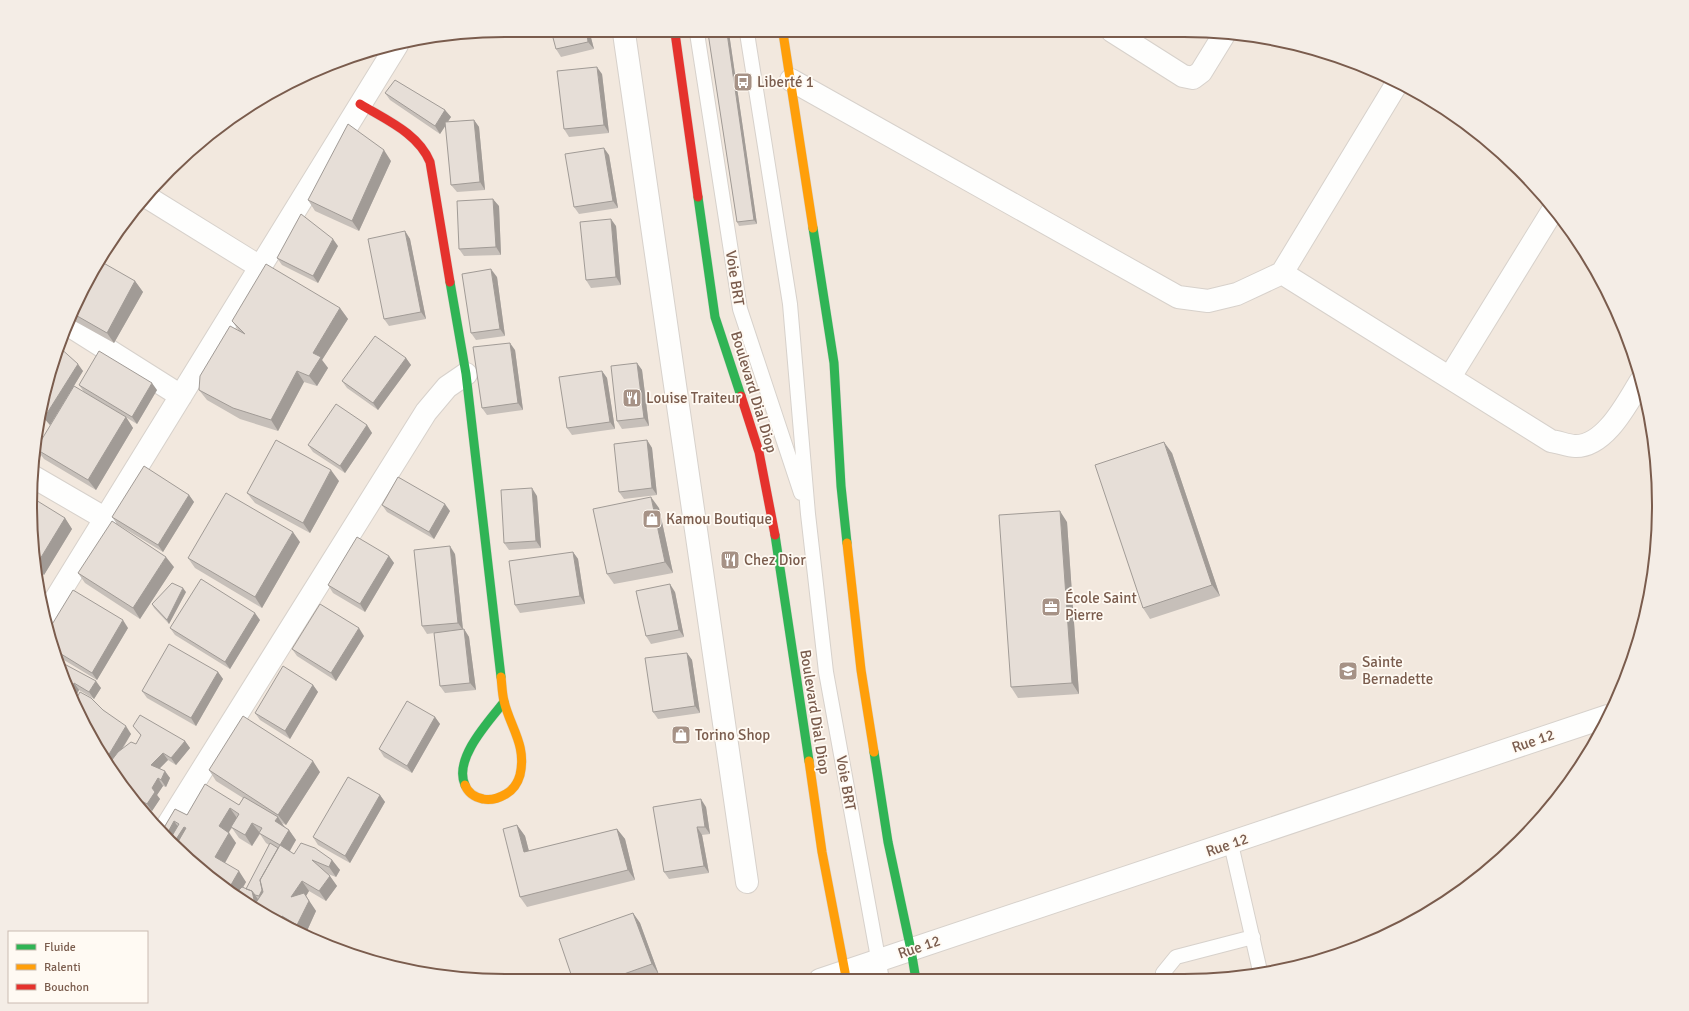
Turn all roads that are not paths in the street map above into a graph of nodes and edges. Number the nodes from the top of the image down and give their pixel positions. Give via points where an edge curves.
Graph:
1 (625, 37) edge
2 (676, 37) edge
3 (698, 37) edge
4 (748, 37) edge
5 (784, 37) edge
6 (1121, 37) edge
7 (1221, 39) edge
8 (393, 51) edge
9 (790, 80) junction
10 (1394, 87) edge
11 (360, 104) junction
12 (151, 199) edge
13 (1550, 214) edge
14 (260, 267) junction
15 (1282, 273) junction
16 (72, 327) edge
17 (466, 374) junction
18 (1450, 377) junction
19 (1637, 387) edge
20 (181, 396) junction
21 (38, 479) edge
22 (808, 514) junction
23 (106, 519) junction
24 (49, 610) edge
25 (504, 702) junction
26 (1601, 718) edge
27 (166, 828) edge
28 (1231, 844) junction
29 (747, 882) dead end
30 (1253, 937) junction
31 (911, 950) junction
32 (1259, 968) edge
33 (880, 971) edge
34 (846, 974) edge
35 (860, 974) edge
36 (915, 974) edge
37 (1163, 974) edge

1 - 29 street
2 - 34 street, Boulevard Dial Diop via 715,317 761,459 774,527 822,852
3 - 22 lane, Voie BRT via 740,309
4 - 22 lane, Voie BRT via 790,304
5 - 9 street
6 - 7 street via 1183,76 1194,78 1201,72
8 - 11 street
9 - 15 street via 1178,297 1208,301 1237,294
9 - 31 street via 834,363 841,486 861,670 888,842
10 - 15 street
11 - 14 street
11 - 17 street via 411,135 425,150 430,162
12 - 14 street
13 - 18 street
14 - 20 street
15 - 18 street
16 - 20 street
17 - 25 street
17 - 27 street via 447,387 426,412
18 - 19 street via 1551,441 1576,446 1595,440 1611,427
20 - 23 street
21 - 23 street
22 - 33 lane, Voie BRT via 826,672
23 - 24 street
25 - 25 street via 469,751 463,764 461,776 466,789 472,795 485,800 497,800 511,790 519,777 522,765 514,725
26 - 28 street, Rue 12
28 - 30 lane
28 - 31 street, Rue 12
30 - 32 lane
30 - 37 lane via 1176,957
31 - 33 street, Rue 12
31 - 36 street
33 - 35 street, Rue 12

